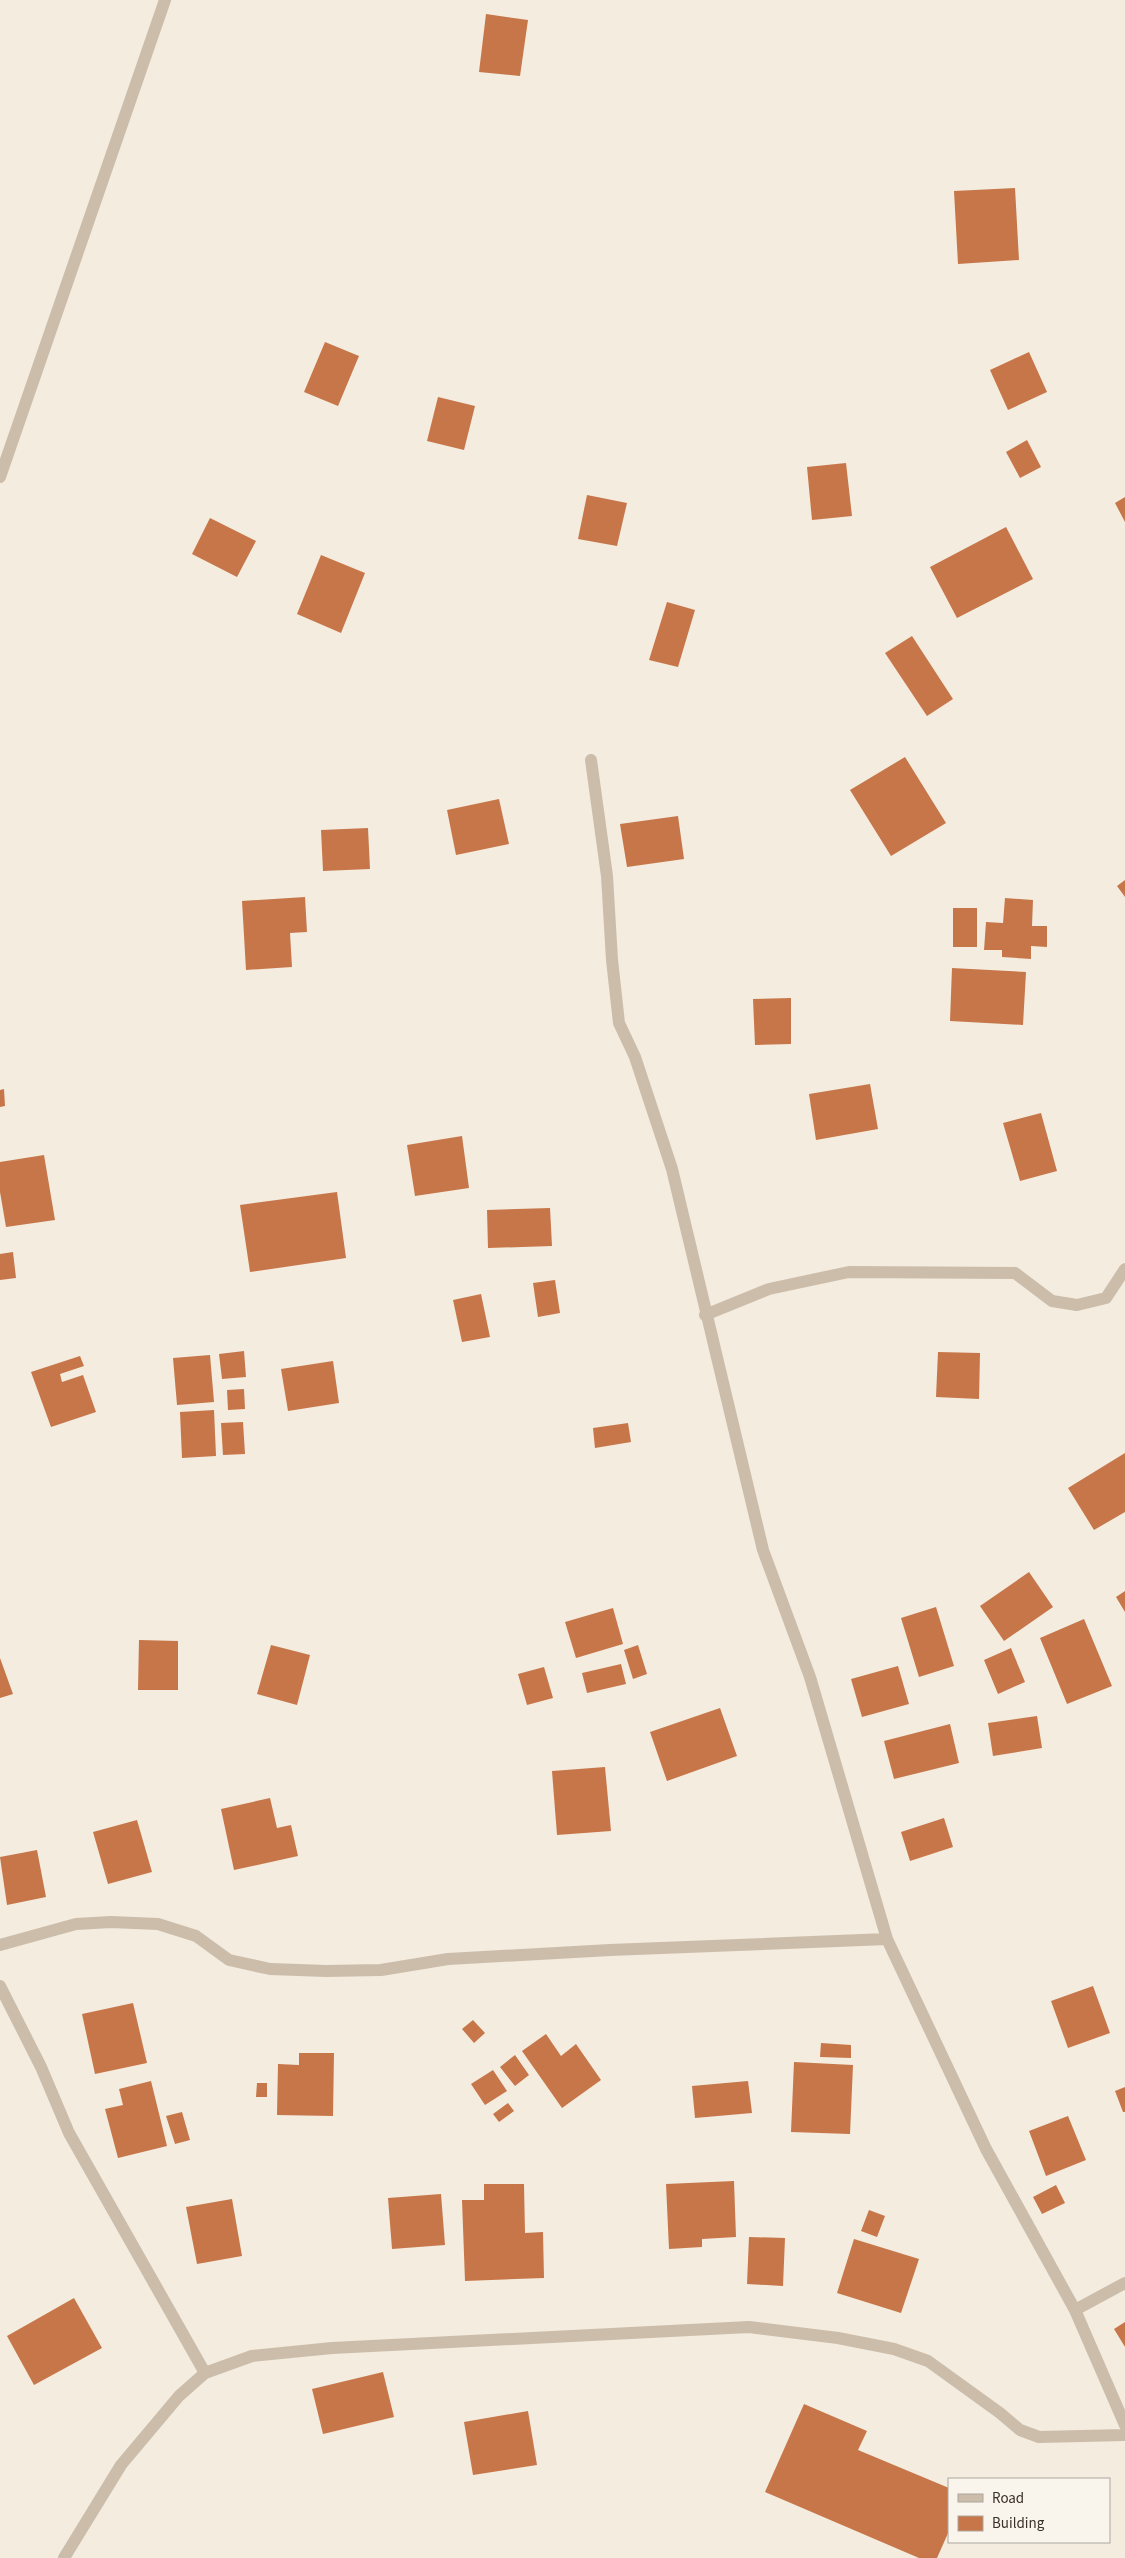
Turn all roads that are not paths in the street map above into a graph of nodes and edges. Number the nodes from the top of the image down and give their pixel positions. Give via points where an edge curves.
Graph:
1 (165, 0) edge
2 (0, 477) edge
3 (591, 760) dead end
4 (1125, 1269) edge
5 (705, 1315) junction
6 (886, 1939) junction
7 (0, 1945) edge
8 (0, 1986) edge
9 (1125, 2282) edge
10 (1075, 2310) junction
11 (205, 2373) junction
12 (1125, 2426) edge
13 (1125, 2435) edge
14 (64, 2558) edge

1 - 2 street
3 - 5 street via 607,876 619,1023 635,1057 672,1168
4 - 5 street via 1106,1298 1077,1304 1052,1302 1015,1273 849,1272 769,1289
5 - 6 street via 763,1550 810,1677
6 - 7 street via 477,1957 381,1970 326,1971 270,1969 229,1960 196,1936 158,1924 76,1924
6 - 10 street via 986,2149
8 - 11 street via 41,2067 69,2133
9 - 10 street
10 - 12 street
11 - 13 street via 252,2356 332,2348 749,2327 894,2348 928,2361 1020,2430 1039,2437
11 - 14 street via 179,2396 121,2465

